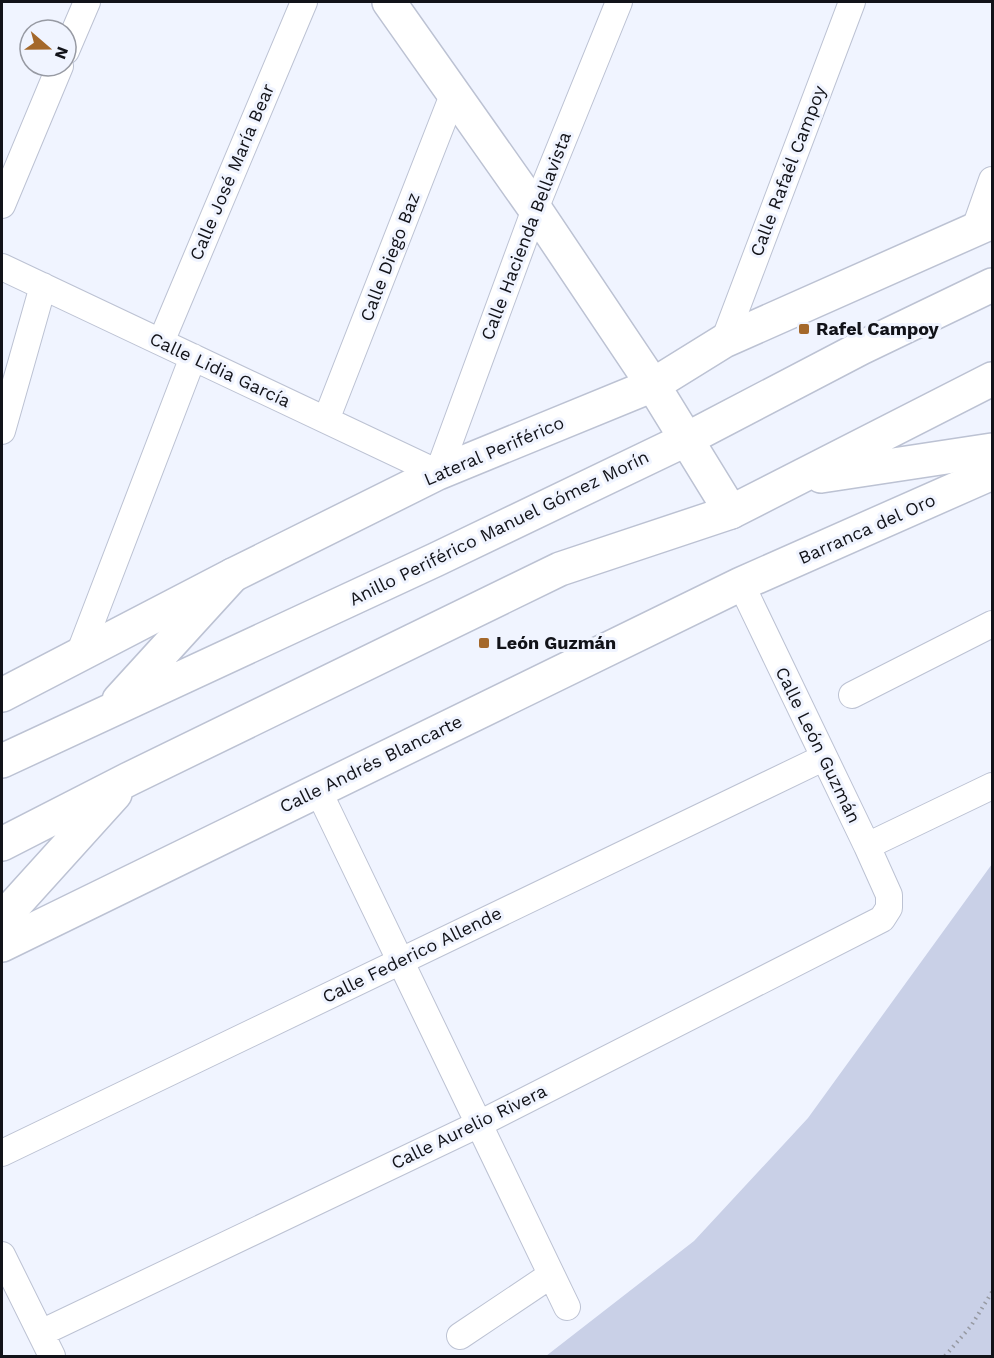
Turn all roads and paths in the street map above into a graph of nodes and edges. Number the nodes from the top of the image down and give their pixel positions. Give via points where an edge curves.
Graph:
1 (87, 2) edge
2 (304, 2) edge
3 (389, 2) edge
4 (618, 2) edge
5 (852, 2) edge
6 (78, 23) edge
7 (55, 78) edge
8 (453, 95) junction
9 (993, 180) edge
10 (2, 206) edge
11 (535, 209) junction
12 (983, 226) edge
13 (2, 267) edge
14 (993, 285) edge
15 (43, 286) junction
16 (724, 341) junction
17 (161, 342) junction
18 (193, 357) junction
19 (993, 379) edge
20 (653, 385) junction
21 (326, 420) junction
22 (2, 431) edge
23 (685, 440) junction
24 (993, 450) edge
25 (438, 473) junction
26 (993, 473) edge
27 (789, 481) junction
28 (731, 512) junction
29 (233, 575) junction
30 (741, 584) junction
31 (993, 624) edge
32 (78, 657) junction
33 (852, 694) dead end
34 (2, 695) edge
35 (111, 710) junction
36 (823, 758) junction
37 (2, 761) edge
38 (129, 779) junction
39 (993, 786) edge
40 (318, 790) junction
41 (2, 844) edge
42 (867, 846) junction
43 (889, 908) joint
44 (2, 919) edge
45 (2, 945) edge
46 (400, 961) junction
47 (479, 1124) junction
48 (2, 1154) edge
49 (2, 1255) edge
50 (551, 1275) junction
51 (993, 1293) edge
52 (567, 1307) dead end
53 (41, 1333) junction
54 (460, 1336) dead end
55 (52, 1356) edge
56 (945, 1356) edge

1 - 6 street
2 - 17 street, Calle José María Bear
3 - 8 main road
4 - 11 street, Calle Hacienda Bellavista
5 - 16 street, Calle Rafaél Campoy
7 - 10 street
8 - 11 main road
8 - 21 street, Calle Diego Baz
9 - 12 street
11 - 20 main road
11 - 25 street, Calle Hacienda Bellavista
12 - 16 main road, Lateral Periférico
13 - 15 street, Calle Lidia García
14 - 23 main road, Anillo Periférico Manuel Gómez Morín via 861,348
15 - 17 street, Calle Lidia García
15 - 22 street
16 - 20 main road, Lateral Periférico
17 - 18 street, Calle Lidia García
18 - 21 street, Calle Lidia García
18 - 32 street
19 - 27 main road
20 - 23 main road
20 - 25 main road, Lateral Periférico
21 - 25 street, Calle Lidia García
23 - 28 main road
23 - 35 main road, Anillo Periférico Manuel Gómez Morín
24 - 27 main road
25 - 29 main road, Lateral Periférico
26 - 30 main road, Barranca del Oro
27 - 28 main road
28 - 38 main road via 560,569
29 - 32 main road, Lateral Periférico
29 - 35 main road
30 - 36 street, Calle León Guzmán
30 - 40 main road, Calle Andrés Blancarte
31 - 33 street
32 - 34 main road, Lateral Periférico
35 - 37 main road, Anillo Periférico Manuel Gómez Morín
36 - 42 street, Calle León Guzmán
36 - 46 street, Calle Federico Allende
38 - 41 main road
38 - 44 main road
39 - 42 street
40 - 45 main road, Calle Andrés Blancarte
40 - 46 street
42 - 43 street, Calle León Guzmán via 889,895
43 - 47 street, Calle Aurelio Rivera via 882,919
46 - 47 street
46 - 48 street, Calle Federico Allende
47 - 50 street
47 - 53 street, Calle Aurelio Rivera
49 - 53 street
50 - 52 street
50 - 54 street
51 - 56 path
53 - 55 street

